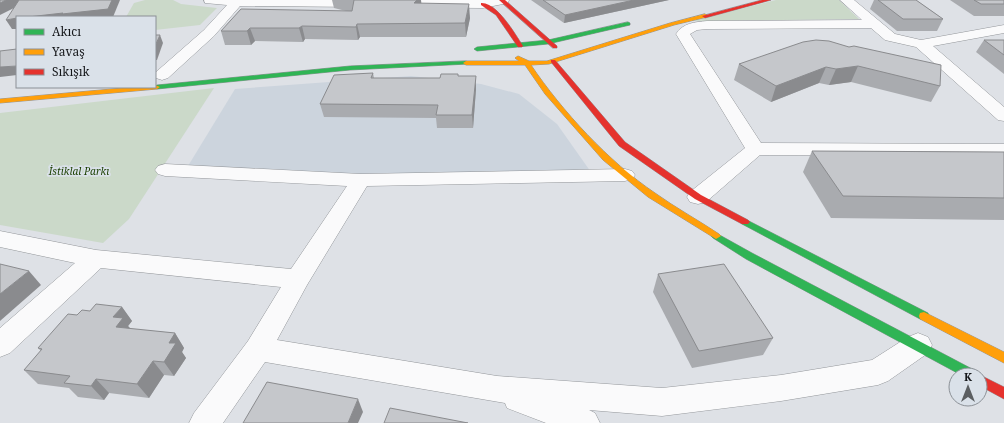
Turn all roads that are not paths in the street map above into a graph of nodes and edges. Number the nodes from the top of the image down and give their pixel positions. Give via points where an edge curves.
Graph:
1 (210, 0) edge
2 (503, 0) edge
3 (730, 0) edge
4 (768, 0) edge
5 (846, 0) edge
6 (265, 1) edge
7 (236, 2) junction
8 (442, 2) edge
9 (483, 4) junction
10 (676, 14) dead end
11 (637, 22) dead end
12 (873, 24) junction
13 (1004, 29) edge
14 (538, 33) junction
15 (514, 36) junction
16 (568, 37) junction
17 (548, 42) junction
18 (921, 44) junction
19 (520, 46) junction
20 (491, 48) junction
21 (469, 50) dead end
22 (585, 51) junction
23 (553, 61) junction
24 (526, 62) junction
25 (490, 63) junction
26 (178, 73) dead end
27 (159, 76) edge
28 (571, 83) junction
29 (156, 87) edge
30 (543, 87) junction
31 (142, 88) edge
32 (28, 89) dead end
33 (0, 92) edge
34 (0, 101) edge
35 (1004, 116) edge
36 (755, 149) junction
37 (1004, 150) edge
38 (165, 170) dead end
39 (625, 175) junction
40 (361, 180) junction
41 (698, 197) junction
42 (0, 239) edge
43 (96, 259) junction
44 (298, 279) junction
45 (0, 345) edge
46 (918, 345) junction
47 (258, 350) junction
48 (1004, 358) edge
49 (958, 367) edge
50 (988, 384) edge
51 (497, 389) junction
52 (1004, 393) edge
53 (205, 423) edge
54 (584, 423) edge

1 - 7 street
2 - 9 street
2 - 14 main road
3 - 10 main road
4 - 22 main road via 672,24
5 - 12 street
6 - 7 street
6 - 8 street
7 - 27 street via 209,33
8 - 9 street
9 - 15 main road via 498,14
11 - 16 main road
12 - 18 street via 890,37
12 - 36 street via 707,25 686,29 683,34
13 - 18 street
14 - 16 main road
14 - 17 main road
15 - 19 main road
15 - 20 main road via 507,43
16 - 17 main road
17 - 19 main road
17 - 23 main road via 560,52 558,58
18 - 35 street
19 - 20 main road
19 - 24 main road via 515,53 516,56
20 - 21 main road
22 - 23 main road
22 - 28 main road via 571,59 567,68
23 - 24 main road via 540,64
23 - 28 main road
24 - 25 main road
24 - 30 main road
25 - 29 main road via 340,68
25 - 30 main road via 508,65 523,71
26 - 27 main road
28 - 41 main road via 622,144
30 - 39 main road via 606,158
31 - 34 main road
32 - 33 main road
36 - 37 street
36 - 41 street
38 - 40 street
39 - 40 street
39 - 46 main road via 651,196 749,256
40 - 44 street
41 - 48 main road
42 - 43 street
43 - 44 street
43 - 45 street
44 - 47 street
46 - 49 main road
46 - 51 street via 878,372 781,388 662,402
47 - 51 street
47 - 53 street
50 - 52 main road
51 - 54 street

